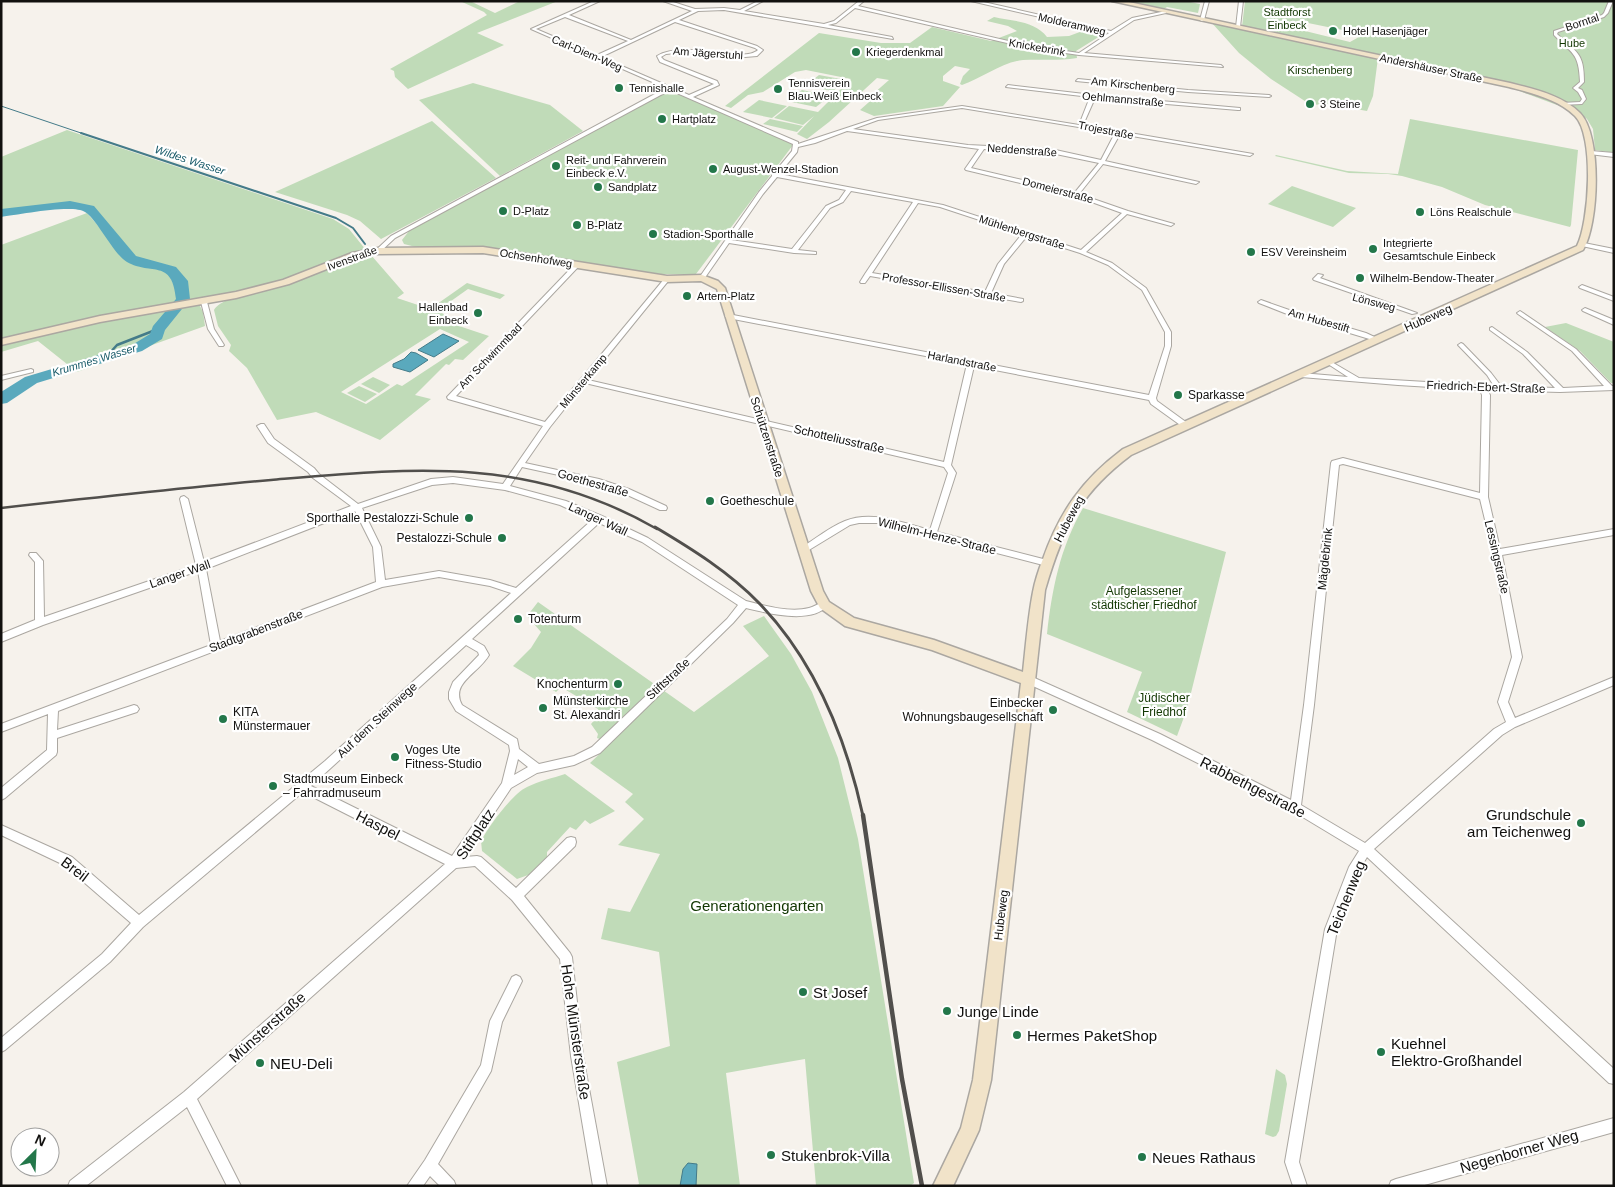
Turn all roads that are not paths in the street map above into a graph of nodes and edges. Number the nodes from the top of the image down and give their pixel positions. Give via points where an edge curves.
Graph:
1 (598, 1) edge
2 (665, 1) edge
3 (761, 1) edge
4 (862, 1) edge
5 (972, 1) edge
6 (1115, 1) edge
7 (1207, 1) edge
8 (1241, 1) edge
9 (1611, 1) edge
10 (675, 2) edge
11 (856, 7) junction
12 (694, 10) junction
13 (740, 11) junction
14 (1165, 12) junction
15 (565, 14) junction
16 (674, 20) junction
17 (1202, 20) junction
18 (824, 26) junction
19 (1238, 28) junction
20 (1113, 33) junction
21 (892, 38) dead end
22 (631, 40) junction
23 (1080, 54) junction
24 (597, 57) junction
25 (1221, 66) dead end
26 (1078, 80) dead end
27 (1008, 86) dead end
28 (670, 88) junction
29 (1188, 91) junction
30 (690, 96) junction
31 (1093, 96) junction
32 (1269, 96) dead end
33 (1562, 104) junction
34 (1185, 105) junction
35 (1238, 109) dead end
36 (1081, 125) junction
37 (847, 130) junction
38 (1118, 133) junction
39 (797, 146) junction
40 (982, 148) junction
41 (1591, 153) junction
42 (1250, 154) dead end
43 (1614, 155) edge
44 (1102, 162) junction
45 (774, 175) junction
46 (1196, 182) dead end
47 (850, 189) junction
48 (1074, 194) junction
49 (917, 201) junction
50 (1126, 212) junction
51 (1171, 224) dead end
52 (1025, 234) junction
53 (727, 241) junction
54 (1584, 245) junction
55 (378, 251) junction
56 (794, 251) junction
57 (1614, 251) edge
58 (1082, 252) junction
59 (814, 253) dead end
60 (578, 264) junction
61 (868, 274) junction
62 (1320, 275) dead end
63 (698, 278) junction
64 (667, 279) junction
65 (863, 282) dead end
66 (1582, 287) dead end
67 (987, 294) junction
68 (1346, 295) dead end
69 (1364, 298) junction
70 (1614, 299) edge
71 (1021, 300) dead end
72 (204, 302) junction
73 (1261, 302) dead end
74 (1585, 310) dead end
75 (1520, 313) dead end
76 (728, 316) junction
77 (1430, 317) junction
78 (1614, 323) edge
79 (1492, 328) dead end
80 (1378, 340) junction
81 (1, 342) edge
82 (221, 345) dead end
83 (1461, 345) dead end
84 (971, 363) junction
85 (1333, 364) junction
86 (31, 371) dead end
87 (1301, 375) junction
88 (1, 378) edge
89 (584, 381) junction
90 (1358, 381) junction
91 (1482, 387) junction
92 (1498, 387) junction
93 (1612, 388) edge
94 (1561, 390) junction
95 (1152, 398) junction
96 (762, 421) junction
97 (547, 425) junction
98 (1186, 425) junction
99 (261, 426) dead end
100 (520, 464) junction
101 (947, 465) junction
102 (505, 487) junction
103 (1484, 497) junction
104 (184, 499) dead end
105 (356, 507) junction
106 (663, 508) dead end
107 (600, 518) junction
108 (1614, 532) edge
109 (933, 533) junction
110 (804, 550) junction
111 (1497, 553) junction
112 (33, 554) dead end
113 (1047, 563) junction
114 (201, 567) junction
115 (382, 584) junction
116 (517, 592) junction
117 (744, 604) junction
118 (824, 605) junction
119 (40, 622) junction
120 (1, 638) edge
121 (465, 640) junction
122 (216, 647) junction
123 (1028, 679) junction
124 (1614, 681) edge
125 (134, 709) dead end
126 (53, 710) junction
127 (1512, 724) junction
128 (1, 728) edge
129 (54, 735) junction
130 (515, 751) junction
131 (538, 768) junction
132 (507, 785) junction
133 (303, 787) junction
134 (1, 795) edge
135 (1294, 808) junction
136 (1, 830) edge
137 (571, 842) dead end
138 (1366, 849) junction
139 (454, 863) junction
140 (516, 896) junction
141 (138, 923) junction
142 (106, 958) joint
143 (516, 981) dead end
144 (26, 1023) joint
145 (1, 1046) edge
146 (1614, 1078) edge
147 (189, 1097) junction
148 (1614, 1125) edge
149 (430, 1165) junction
150 (75, 1186) edge
151 (234, 1186) edge
152 (414, 1186) edge
153 (449, 1186) edge
154 (600, 1186) edge
155 (943, 1186) edge
156 (1300, 1186) edge
157 (1396, 1186) edge

1 - 15 street, Carl-Diem-Weg
2 - 10 street
3 - 13 street
4 - 11 street
5 - 20 street, Molderamweg
6 - 14 street, Andershäuser Straße
7 - 17 street
8 - 19 street
9 - 33 street, Borntal via 1603,16 1561,29 1555,34 1579,55 1582,64 1582,82 1576,88 1584,99
10 - 12 street
11 - 18 street
11 - 23 street, Knickebrink via 1025,46
12 - 13 street
12 - 16 street
13 - 18 street
14 - 17 street, Andershäuser Straße
14 - 20 street via 1133,20
15 - 22 street
15 - 24 street, Carl-Diem-Weg via 533,29
16 - 22 street
16 - 30 street, Am Jägerstuhl via 761,50 755,55 745,56 679,50 660,54 662,61 717,85
17 - 19 street, Andershäuser Straße
18 - 21 street
19 - 33 street, Andershäuser Straße via 1510,85
20 - 23 street
22 - 24 street
23 - 25 street, Knickebrink
24 - 28 street, Carl-Diem-Weg
26 - 29 street, Am Kirschenberg
27 - 31 street, Oehlmannstraße
28 - 30 street, Carl-Diem-Weg
28 - 55 street, Ivenstraße via 393,237
29 - 32 street, Am Kirschenberg
29 - 34 street, Am Kirschenberg
30 - 39 street, Carl-Diem-Weg via 791,139
31 - 34 street, Oehlmannstraße
31 - 36 street
33 - 41 street, Andershäuser Straße via 1585,124
34 - 35 street, Oehlmannstraße
36 - 37 street, Trojestraße via 962,107 877,119
36 - 38 street, Trojestraße
37 - 39 street
37 - 40 street, Neddenstraße
38 - 42 street, Trojestraße
38 - 44 street
39 - 45 street
40 - 44 street, Neddenstraße via 1051,151
40 - 48 street, Domeierstraße via 968,169
41 - 43 street
41 - 54 street via 1591,200
44 - 46 street, Neddenstraße
44 - 48 street
45 - 47 street, Mühlenbergstraße
45 - 53 street
47 - 49 street, Mühlenbergstraße
47 - 56 street via 841,201 828,207
48 - 50 street, Domeierstraße
49 - 52 street, Mühlenbergstraße
49 - 61 street
50 - 51 street, Domeierstraße
50 - 58 street
52 - 58 street, Mühlenbergstraße
52 - 67 street via 1001,264
53 - 56 street
53 - 63 street
54 - 57 street
54 - 77 street, Hubeweg
55 - 60 street, Ochsenhofweg via 483,250
55 - 72 street, Ivenstraße via 355,255 286,282
56 - 59 street
58 - 95 street, Mühlenbergstraße via 1110,264 1144,289 1167,329 1168,346
60 - 64 street, Ochsenhofweg
60 - 97 street, Am Schwimmbad via 451,397
61 - 65 street
61 - 67 street, Professor-Ellissen-Straße
62 - 69 street via 1316,278
63 - 64 street, Ochsenhofweg
63 - 76 street, Schützenstraße via 721,288
64 - 89 street, Münsterkamp
66 - 70 street
67 - 71 street, Professor-Ellissen-Straße
68 - 69 street, Lönsweg
69 - 77 street, Lönsweg
72 - 81 street, Ivenstraße via 100,319
72 - 82 street via 211,329
73 - 80 street, Am Hubestift
74 - 78 street
75 - 93 street via 1574,350
76 - 84 street, Harlandstraße
76 - 96 street, Schützenstraße
77 - 80 street, Hubeweg
79 - 94 street via 1525,353
80 - 85 street, Hubeweg
83 - 92 street
84 - 95 street, Harlandstraße
84 - 101 street
85 - 87 street, Hubeweg
85 - 90 street
86 - 88 street
87 - 90 street, Friedrich-Ebert-Straße
87 - 98 street, Hubeweg
89 - 96 street, Schotteliusstraße
89 - 97 street, Münsterkamp
90 - 91 street, Friedrich-Ebert-Straße
91 - 92 street, Friedrich-Ebert-Straße
91 - 103 street, Lessingstraße via 1486,394
92 - 94 street, Friedrich-Ebert-Straße
93 - 94 street, Friedrich-Ebert-Straße
95 - 98 street, Harlandstraße
96 - 101 street, Schotteliusstraße
96 - 110 street, Schützenstraße
97 - 100 street, Münsterkamp
98 - 113 street, Hubeweg via 1127,452 1103,470 1083,492
99 - 105 street via 271,441
100 - 102 street, Münsterkamp
100 - 106 street, Goethestraße via 596,481
101 - 109 street via 952,473
102 - 105 street, Langer Wall via 453,480 431,482
102 - 107 street, Langer Wall via 563,503
103 - 111 street, Lessingstraße
103 - 135 street, Mägdebrink via 1343,461 1334,463 1310,705
104 - 114 street
105 - 114 street, Langer Wall
105 - 115 street via 377,547
107 - 116 street, Auf dem Steinwege
107 - 117 street, Langer Wall via 645,540
108 - 111 street
109 - 110 street, Wilhelm-Henze-Straße via 879,520 859,520 847,523
109 - 113 street, Wilhelm-Henze-Straße
110 - 118 street, Schützenstraße
111 - 127 street, Lessingstraße via 1517,657 1503,702
112 - 119 street via 39,561
113 - 123 street, Hubeweg via 1039,590
114 - 119 street, Langer Wall
114 - 122 street
115 - 116 street, Stadtgrabenstraße via 439,574 490,582
115 - 122 street, Stadtgrabenstraße
116 - 121 street, Auf dem Steinwege
117 - 118 street, Langer Wall via 797,613
117 - 131 street, Stiftstraße via 730,622 596,750 581,759
118 - 123 street, Rabbethgestraße via 850,622 934,645
119 - 120 street, Langer Wall
121 - 130 street via 481,649 484,655 458,683 453,691 453,700 459,708 513,742
121 - 133 street, Auf dem Steinwege
122 - 126 street, Stadtgrabenstraße
123 - 135 street, Rabbethgestraße via 1156,737
123 - 155 street, Hubeweg via 982,1080 970,1130
124 - 127 street, Teichenweg
125 - 129 street
126 - 128 street, Stadtgrabenstraße
126 - 129 street
127 - 138 street, Teichenweg via 1498,732
129 - 134 street via 52,752
130 - 131 street
130 - 132 street, Stiftplatz
131 - 132 street, Stiftstraße
132 - 139 street, Stiftplatz
133 - 139 street, Haspel
133 - 141 street, Auf dem Steinwege
135 - 138 street, Rabbethgestraße
136 - 141 street, Breil via 68,861
137 - 140 street
138 - 146 street, Rabbethgestraße
138 - 156 street, Teichenweg via 1331,929 1292,1162
139 - 140 street, Stiftplatz via 477,861
139 - 147 street, Münsterstraße
140 - 154 street, Hohe Münsterstraße via 566,957 577,1056
141 - 142 street, Auf dem Steinwege
142 - 144 street
143 - 149 street via 496,1020 487,1067
144 - 145 street
147 - 150 street, Münsterstraße
147 - 151 street
148 - 157 street, Negenborner Weg
149 - 152 street
149 - 153 street

